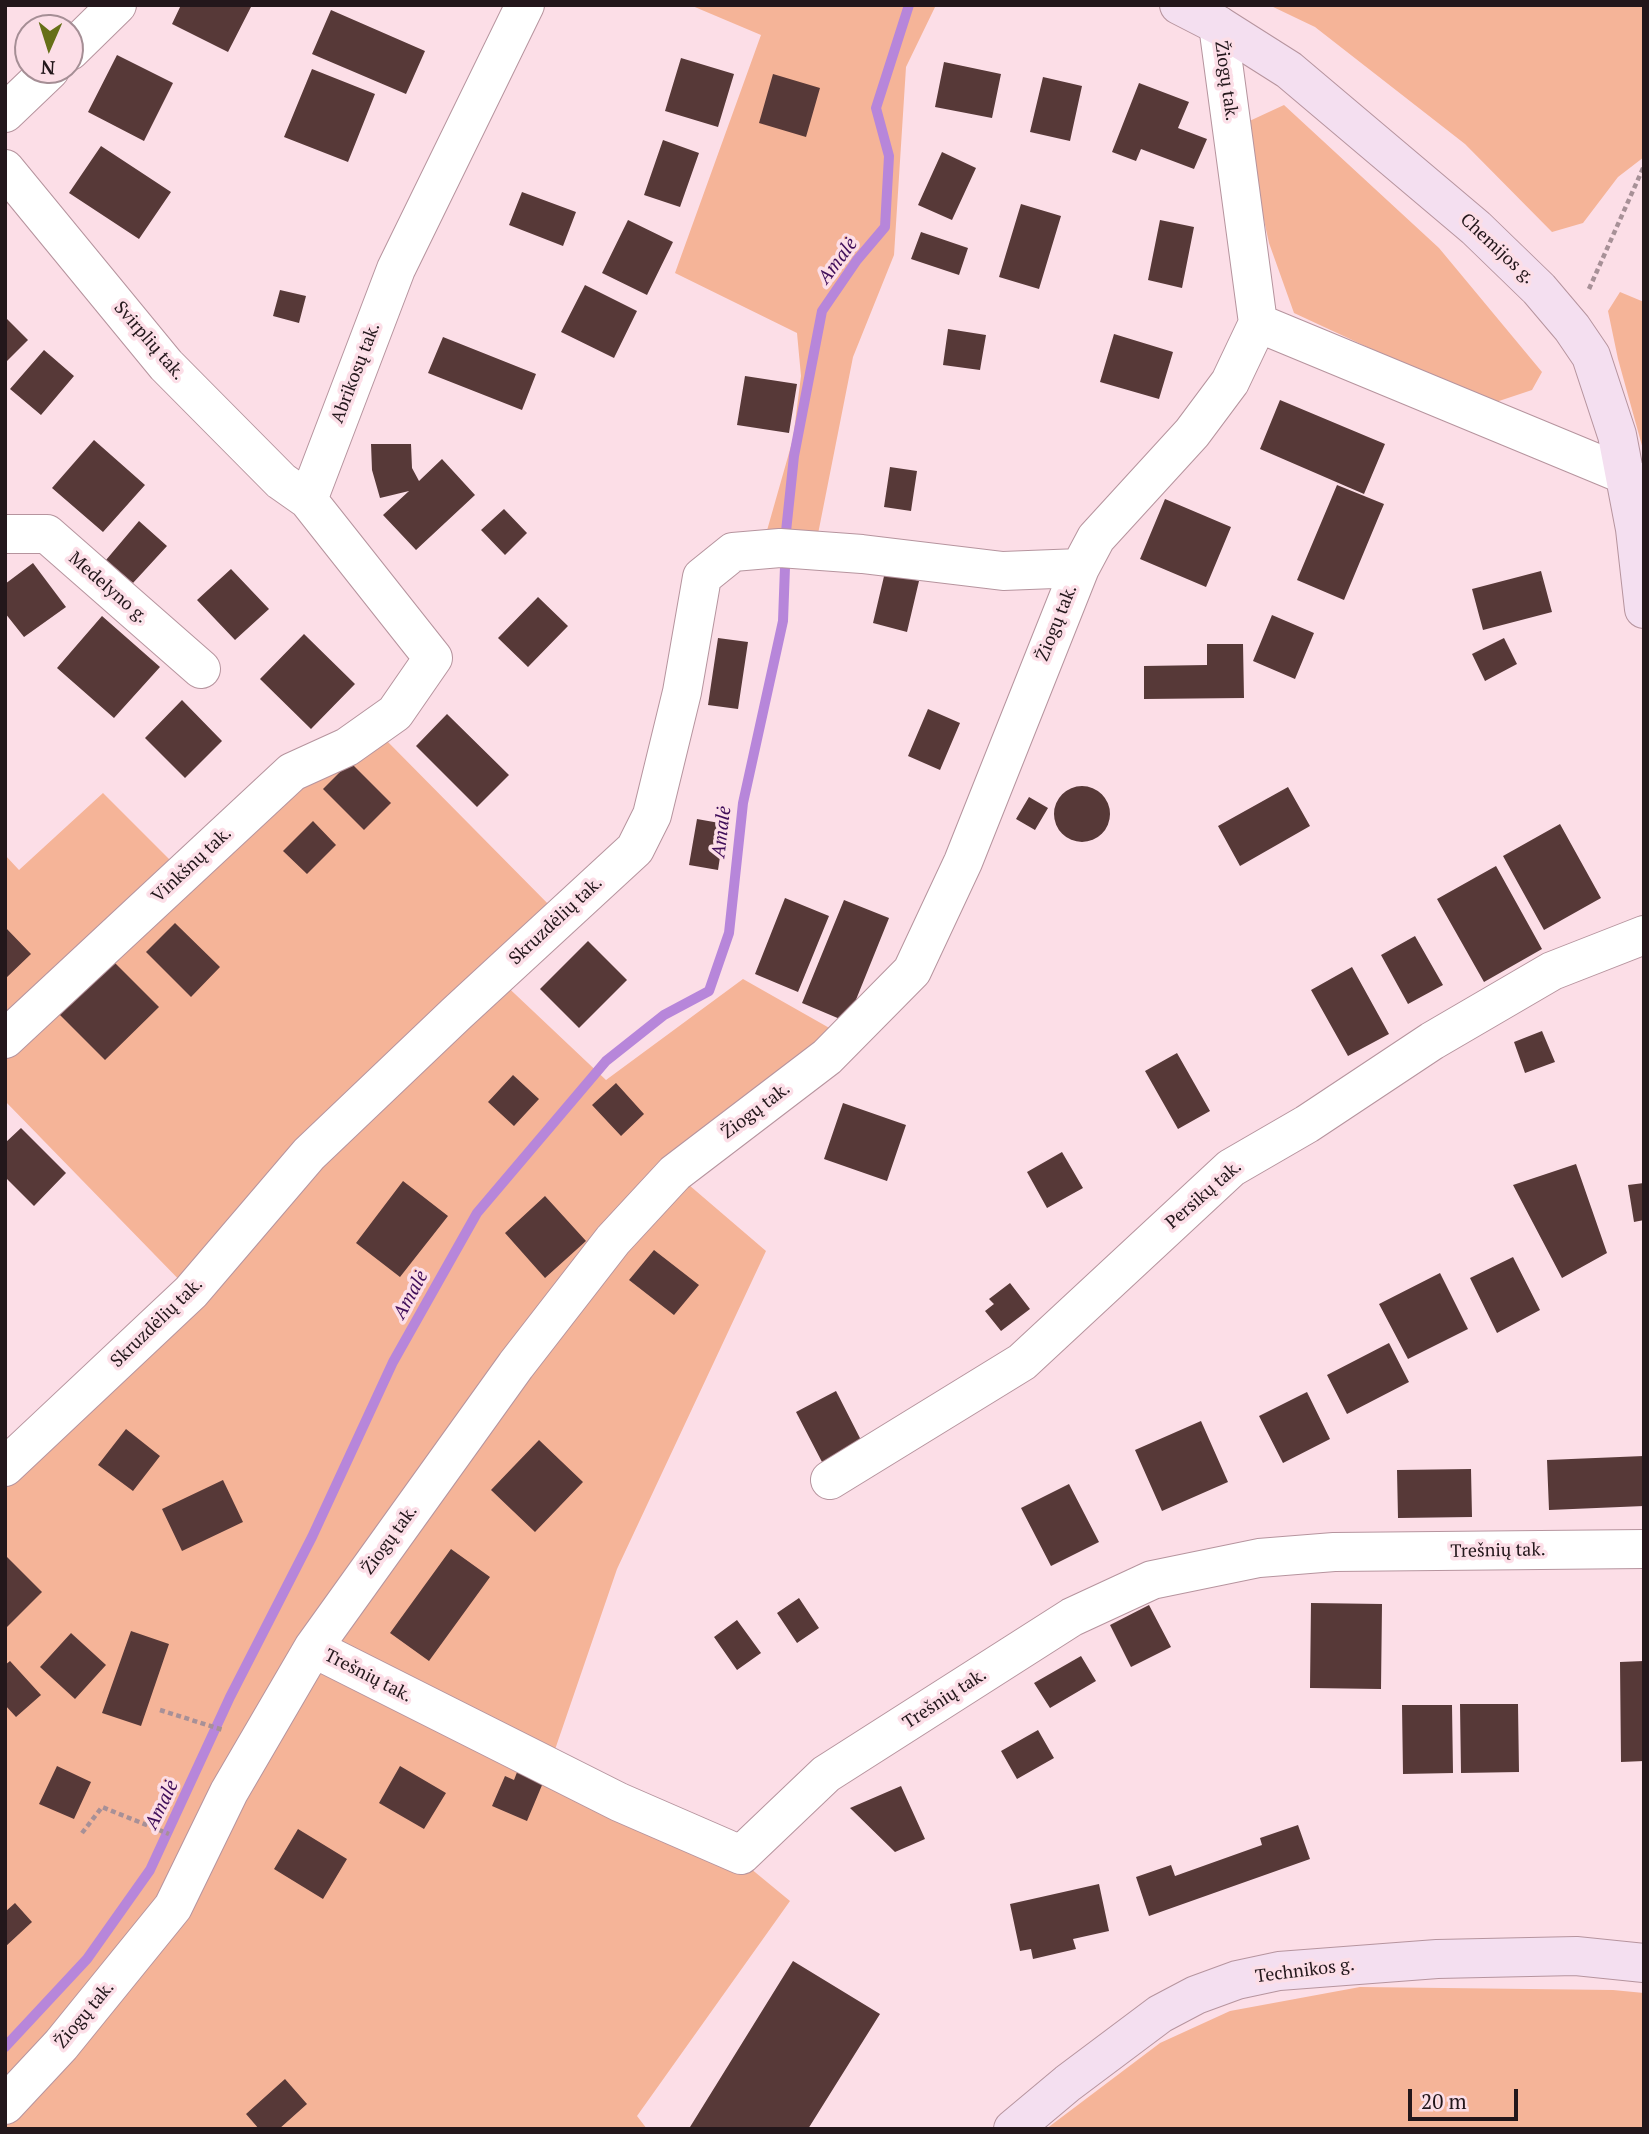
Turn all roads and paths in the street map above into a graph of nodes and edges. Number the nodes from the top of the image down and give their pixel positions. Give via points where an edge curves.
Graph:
1 (117, 5) edge
2 (525, 5) edge
3 (1179, 5) edge
4 (1218, 24) junction
5 (84, 37) edge
6 (35, 84) edge
7 (5, 113) edge
8 (1644, 166) edge
9 (5, 169) edge
10 (1258, 323) junction
11 (1572, 328) junction
12 (1634, 481) edge
13 (308, 500) junction
14 (5, 534) edge
15 (1080, 568) junction
16 (1644, 609) edge
17 (201, 669) dead end
18 (1644, 934) edge
19 (5, 1039) edge
20 (5, 1467) edge
21 (830, 1480) dead end
22 (1644, 1549) edge
23 (313, 1648) junction
24 (160, 1710) dead end
25 (228, 1732) dead end
26 (149, 1826) dead end
27 (82, 1833) dead end
28 (1644, 1963) edge
29 (5, 2105) edge
30 (1013, 2129) edge

1 - 5 street
2 - 13 street, Abrikosų tak. via 396,269
3 - 4 main road, Chemijos g.
4 - 10 street, Žiogų tak.
4 - 11 main road, Chemijos g. via 1289,70 1476,228
6 - 7 street
8 - 11 path
9 - 13 street, Svirplių tak. via 166,365 281,481
10 - 12 street
10 - 15 street, Žiogų tak. via 1230,382 1184,442 1096,538
11 - 12 main road, Chemijos g. via 1591,356
12 - 16 main road, Chemijos g.
13 - 19 street, Vinkšnų tak. via 433,658 395,713 347,747 292,772
14 - 17 street, Medelyno g. via 47,534
15 - 20 street, Skruzdėlių tak. via 1003,571 780,548 733,552 702,577 682,692 652,815 635,849 309,1154 191,1292
15 - 23 street, Žiogų tak. via 963,862 912,971 827,1057 675,1173 613,1240 516,1364
18 - 21 street, Persikų tak. via 1552,971 1231,1168 1021,1362
22 - 23 street, Trešnių tak. via 1334,1552 1259,1558 1152,1580 1072,1617 826,1774 741,1855 619,1802
23 - 29 street, Žiogų tak. via 229,1792 173,1907 61,2045
24 - 25 path
26 - 27 path via 102,1807
28 - 30 main road, Technikos g. via 1576,1956 1437,1959 1279,1971 1237,1980 1160,2014

